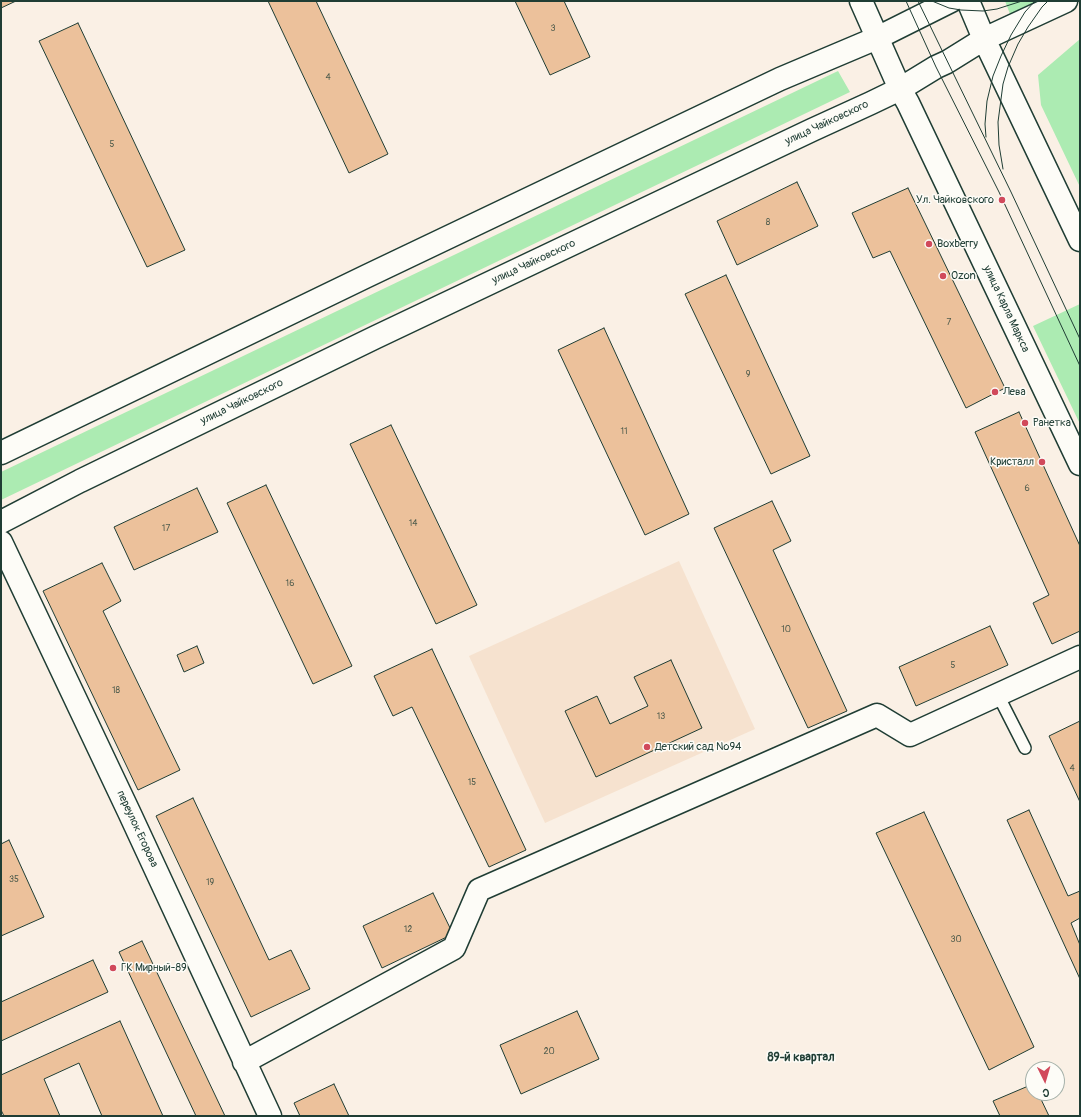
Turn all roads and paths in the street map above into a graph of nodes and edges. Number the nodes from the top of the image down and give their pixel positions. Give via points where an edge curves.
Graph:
1 (861, 1) edge
2 (951, 1) edge
3 (968, 1) edge
4 (1066, 1) edge
5 (878, 38) junction
6 (984, 39) junction
7 (900, 89) junction
8 (1080, 240) edge
9 (1, 453) edge
10 (1080, 464) edge
11 (1, 522) edge
12 (1, 542) edge
13 (1080, 657) edge
14 (998, 695) junction
15 (1025, 748) dead end
16 (244, 1062) junction
17 (270, 1116) edge

1 - 5 main road, улица Карла Маркса
2 - 5 main road
3 - 6 main road
4 - 6 main road, улица Чайковского
5 - 7 main road, улица Карла Маркса
5 - 9 main road via 773,83
6 - 7 main road, улица Чайковского
6 - 8 main road
7 - 10 main road, улица Карла Маркса
7 - 11 main road, улица Чайковского via 369,340
12 - 16 main road, переулок Егорова via 130,812
13 - 14 main road
14 - 15 lane
14 - 16 main road via 910,735 877,715 479,890 454,948
16 - 17 main road, переулок Егорова

